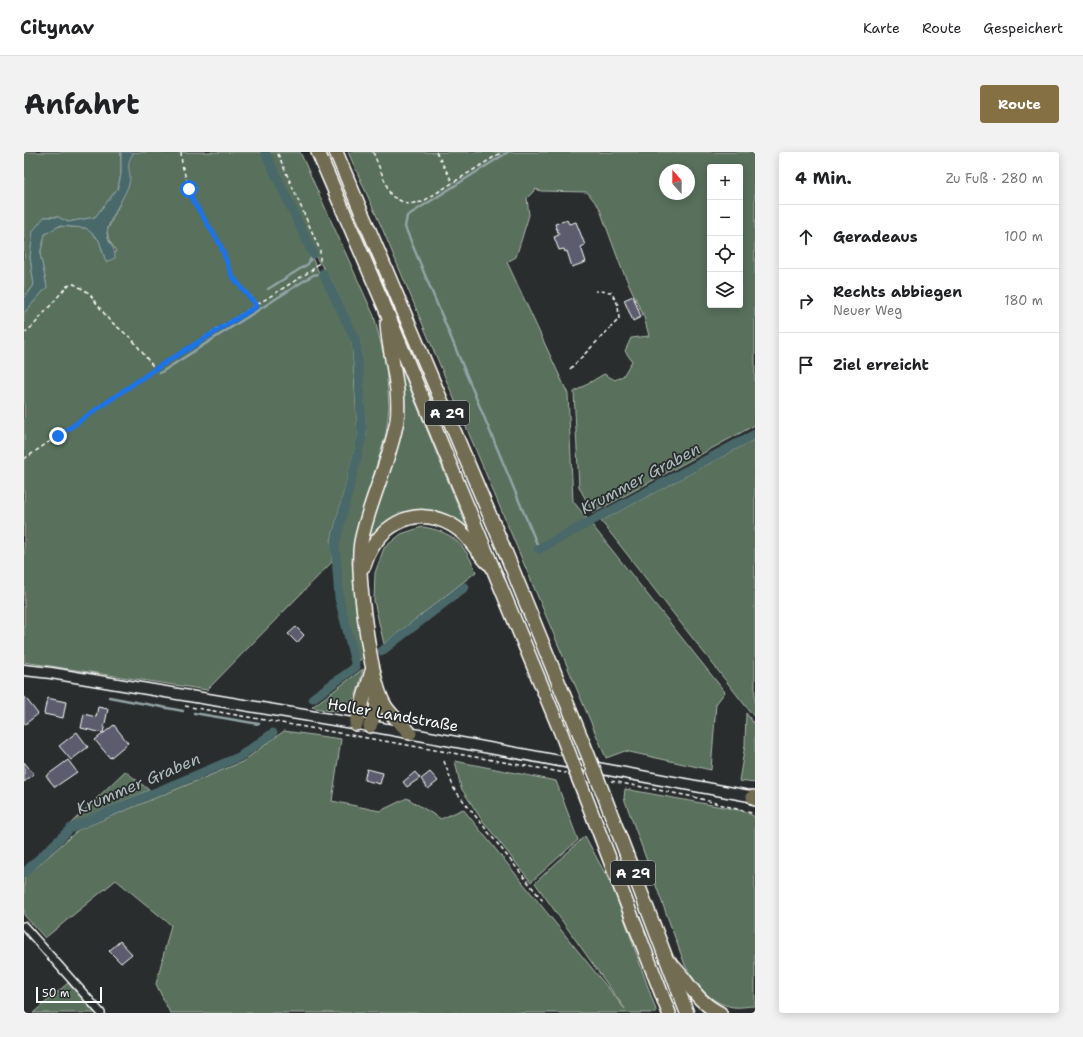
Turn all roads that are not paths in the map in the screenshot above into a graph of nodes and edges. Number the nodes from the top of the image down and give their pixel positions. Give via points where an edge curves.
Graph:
1 (318, 152) edge
2 (336, 152) edge
3 (386, 310) junction
4 (494, 569) junction
5 (360, 577) junction
6 (24, 670) edge
7 (372, 670) junction
8 (378, 688) junction
9 (356, 724) junction
10 (370, 726) junction
11 (410, 733) junction
12 (754, 798) edge
13 (24, 926) edge
14 (667, 960) junction
15 (101, 1013) edge
16 (669, 1013) edge
17 (687, 1013) edge
18 (720, 1013) edge

1 - 3 highway, A 29
2 - 14 highway, A 29, bridge via 582,740 604,783
3 - 4 highway, A 29
3 - 5 highway via 397,385 397,419 361,543
4 - 5 highway via 452,525 434,519 411,518 400,521 383,532 368,552
4 - 16 highway, A 29, bridge via 562,735 573,777
5 - 7 highway
6 - 9 main road, Holler Landstraße
7 - 8 highway
7 - 9 highway
8 - 10 highway via 376,709
8 - 11 highway via 384,704
9 - 10 main road, Holler Landstraße
10 - 11 main road, Holler Landstraße
11 - 12 main road, Holler Landstraße
13 - 15 street
14 - 17 highway, A 29
14 - 18 highway via 682,975 697,997

